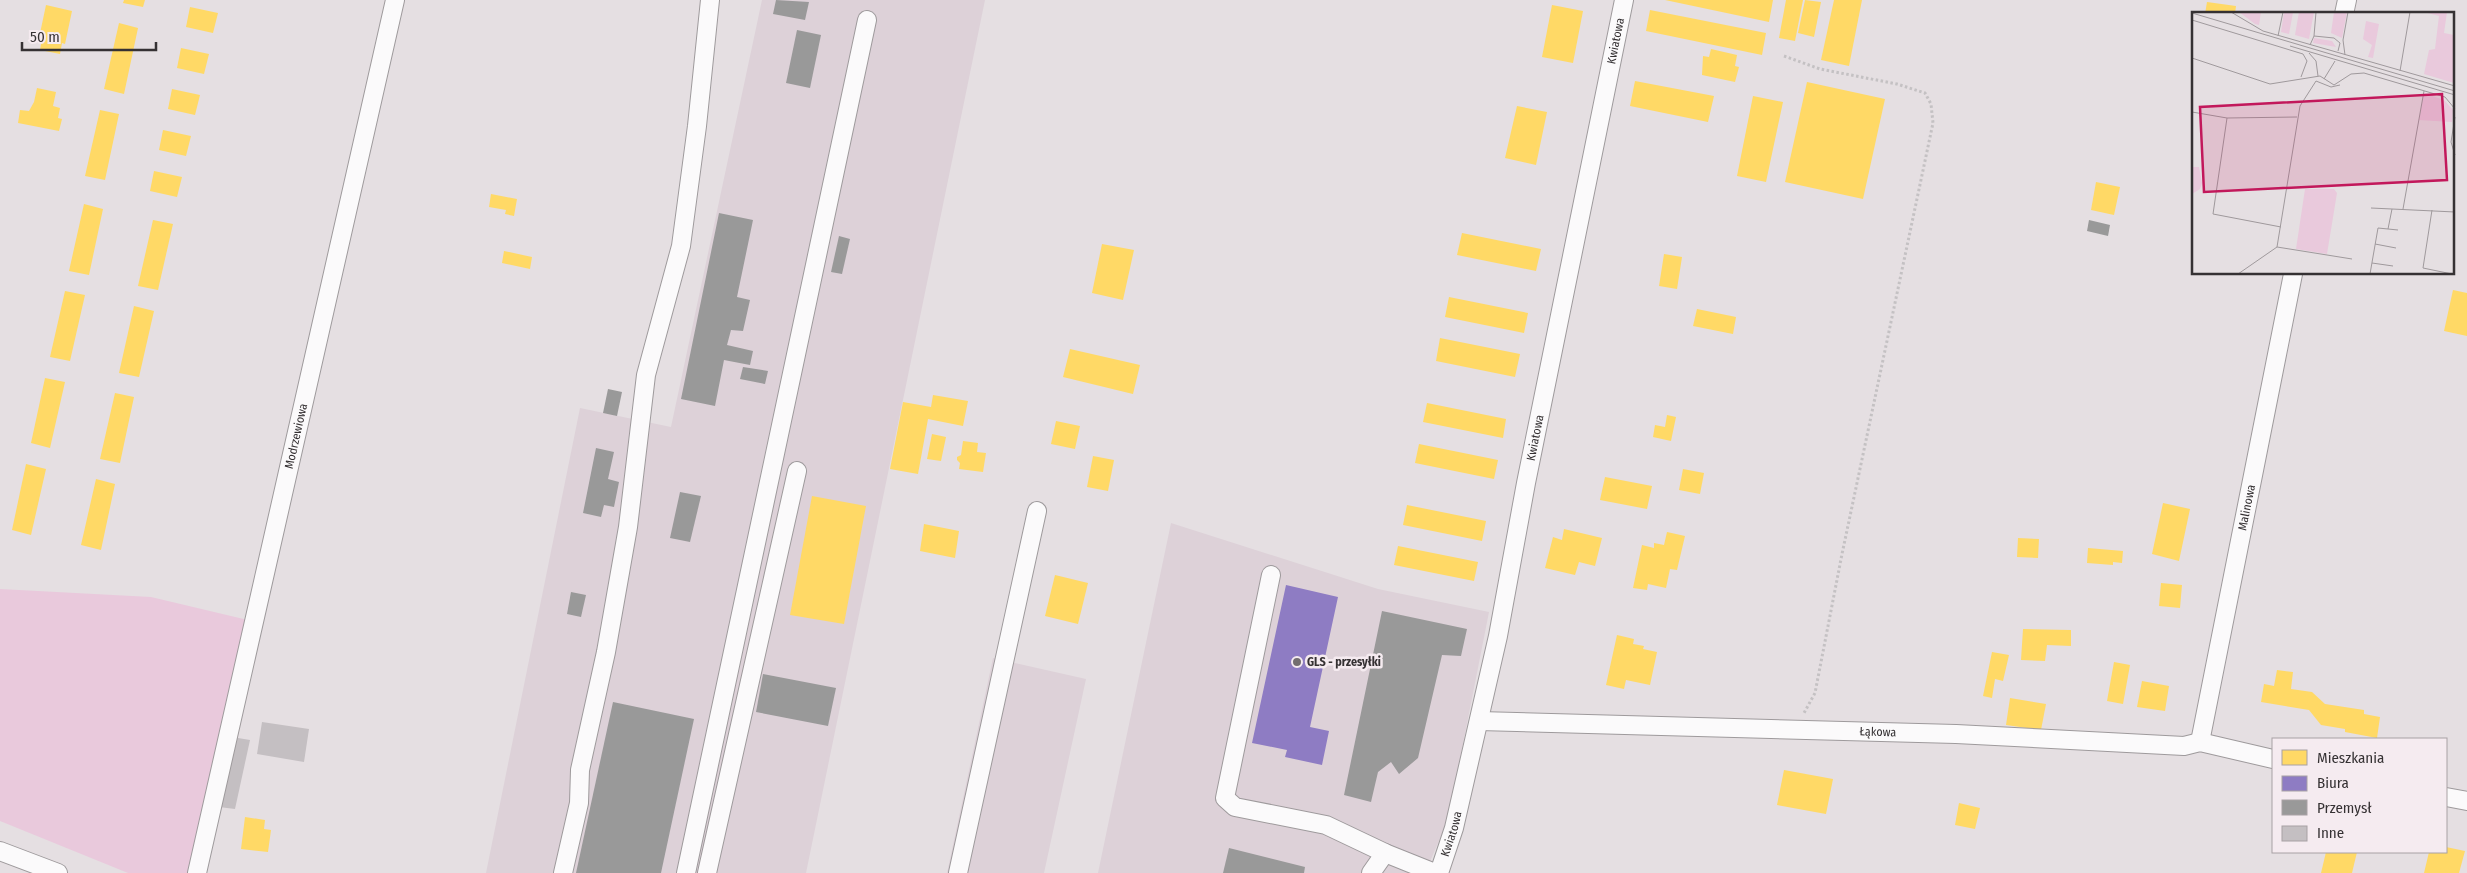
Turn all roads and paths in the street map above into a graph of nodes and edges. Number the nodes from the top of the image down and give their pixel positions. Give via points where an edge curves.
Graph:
1 (395, 0) edge
2 (710, 0) edge
3 (1624, 0) edge
4 (867, 20) dead end
5 (1784, 56) dead end
6 (2293, 275) edge
7 (797, 471) dead end
8 (1037, 511) dead end
9 (1271, 574) dead end
10 (1479, 722) junction
11 (1786, 730) junction
12 (2200, 742) junction
13 (2272, 759) edge
14 (2447, 797) edge
15 (2467, 801) edge
16 (0, 851) edge
17 (1385, 853) junction
18 (58, 873) edge
19 (197, 873) edge
20 (563, 873) edge
21 (686, 873) edge
22 (707, 873) edge
23 (958, 873) edge
24 (1371, 873) edge
25 (1435, 873) edge
26 (1439, 873) edge

1 - 19 street, Modrzewiowa
2 - 20 street via 681,246 646,375 628,526 606,652 580,770 579,803
3 - 10 street, Kwiatowa
4 - 21 street
5 - 11 path via 1820,70 1897,84 1924,93 1931,104 1933,123 1816,693 1802,716
6 - 12 street, Malinowa
7 - 22 street
8 - 23 street
9 - 17 street via 1225,798 1235,807 1326,825
10 - 11 street, Łąkowa
10 - 26 street, Kwiatowa via 1454,828
11 - 12 street, Łąkowa via 1956,734 2184,746
12 - 13 street, Łąkowa
14 - 15 street
16 - 18 street
17 - 24 street
17 - 25 street

